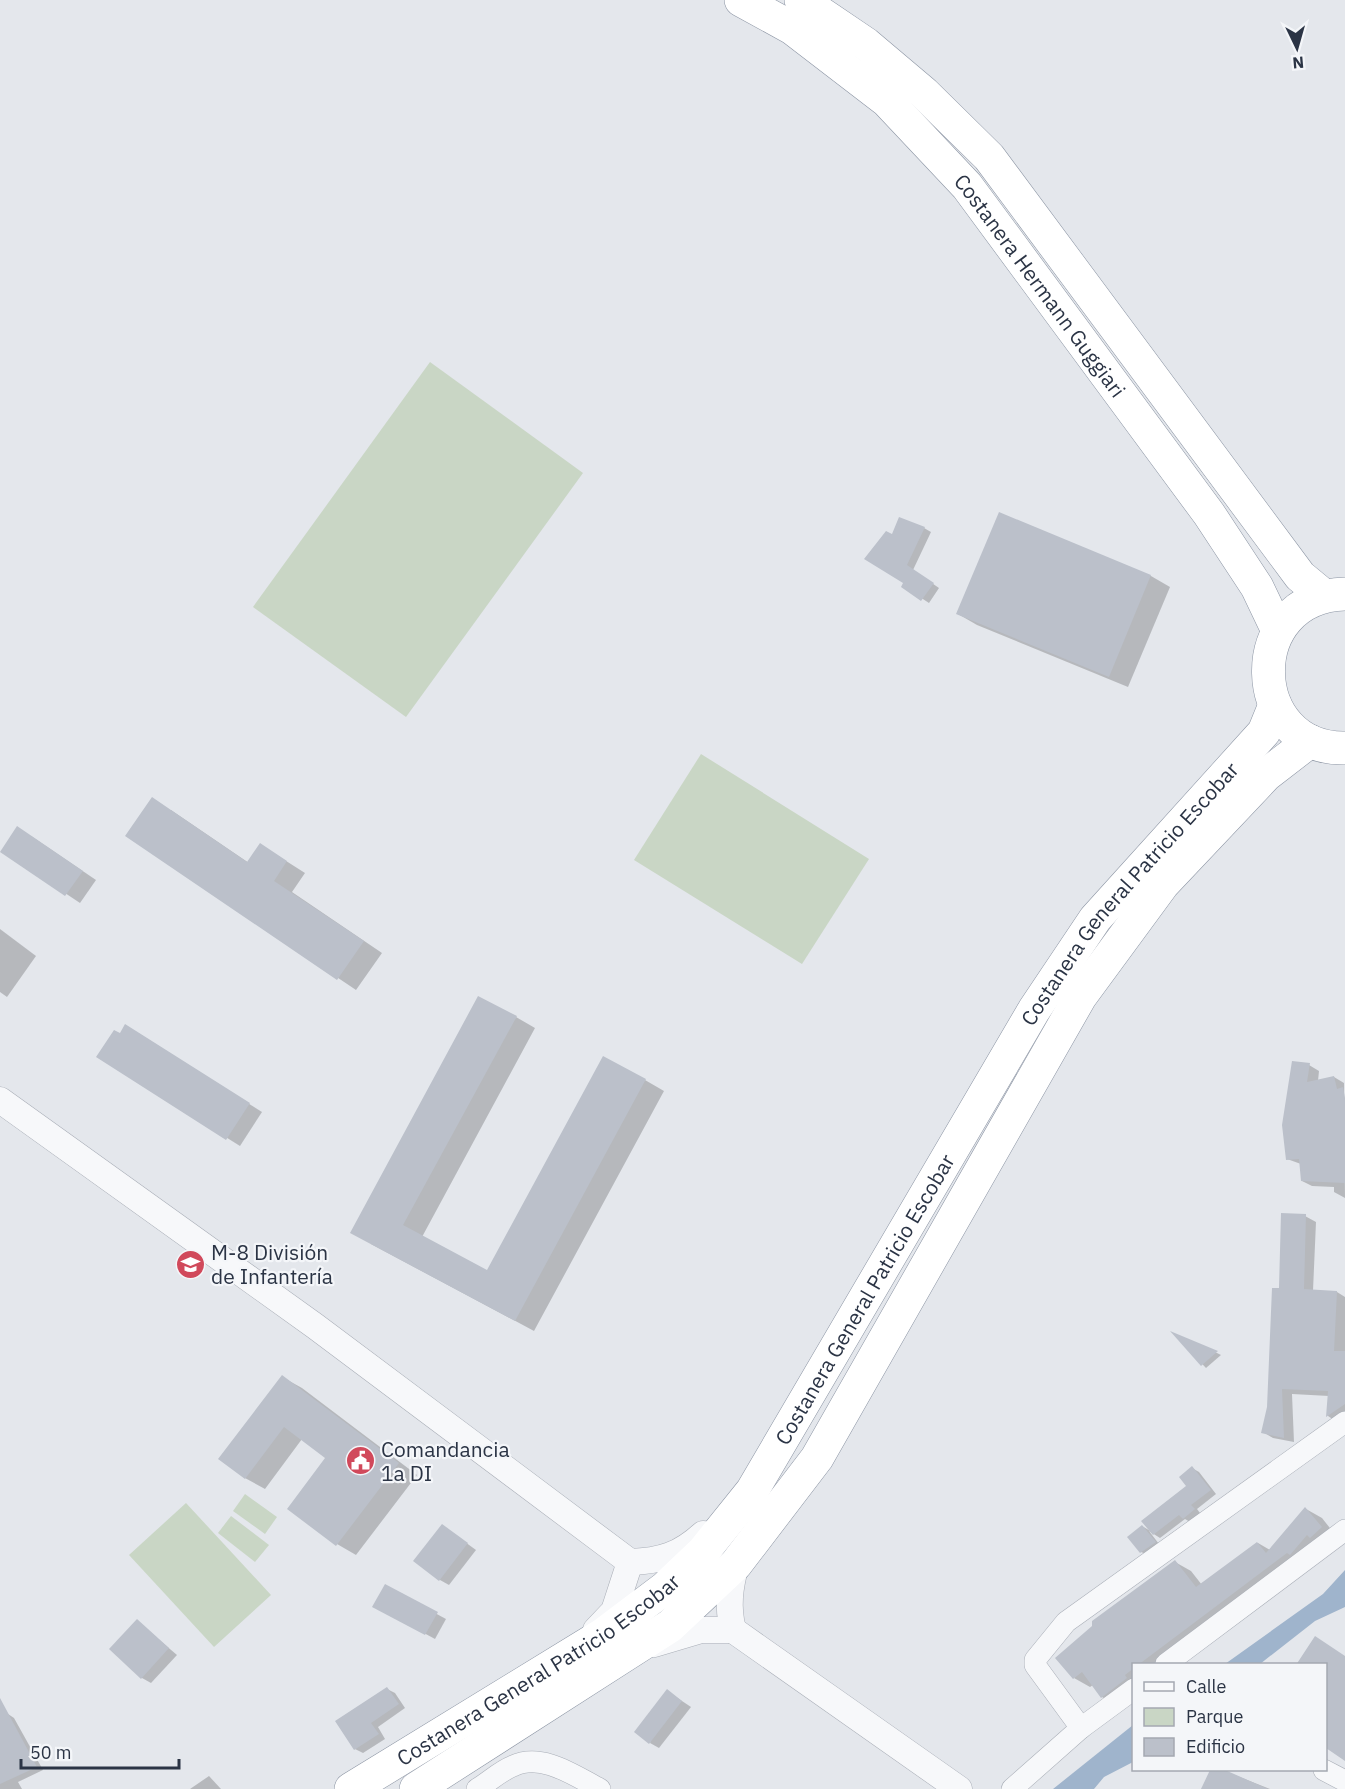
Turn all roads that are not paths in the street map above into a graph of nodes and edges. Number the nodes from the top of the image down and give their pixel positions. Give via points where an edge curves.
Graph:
1 (741, 0) edge
2 (801, 0) edge
3 (1334, 595) edge
4 (1278, 631) junction
5 (1275, 705) junction
6 (1310, 741) junction
7 (1345, 748) edge
8 (0, 1100) edge
9 (1345, 1422) edge
10 (752, 1491) junction
11 (1345, 1530) edge
12 (630, 1562) junction
13 (736, 1564) junction
14 (733, 1630) junction
15 (574, 1652) junction
16 (628, 1653) junction
17 (1169, 1663) edge
18 (1132, 1690) edge
19 (1081, 1728) junction
20 (1326, 1771) edge
21 (1345, 1781) edge
22 (351, 1789) edge
23 (416, 1789) edge
24 (477, 1789) edge
25 (600, 1789) edge
26 (959, 1789) edge
27 (1012, 1789) edge

1 - 4 highway, Costanera Hermann Guggiari via 792,28 887,101 967,186 1209,514 1257,587
2 - 3 highway, Costanera Hermann Guggiari via 866,44 924,93 988,157 1300,576
3 - 4 highway via 1291,615
4 - 5 highway via 1269,655 1267,681
5 - 6 highway via 1289,726
5 - 10 highway, Costanera General Patricio Escobar via 1264,732 1095,919 1034,1010
6 - 7 highway
6 - 13 highway, Costanera General Patricio Escobar via 1266,775 1163,884 1080,997 817,1458
8 - 12 street via 315,1326
9 - 19 street via 1066,1622 1035,1665
10 - 12 street via 678,1554
10 - 15 highway, Costanera General Patricio Escobar via 703,1552 665,1588
11 - 17 street
12 - 15 street via 614,1611
13 - 14 street via 729,1596
13 - 16 highway, Costanera General Patricio Escobar via 670,1626
14 - 16 street via 701,1630
14 - 26 street
15 - 22 highway, Costanera General Patricio Escobar
16 - 23 highway, Costanera General Patricio Escobar
18 - 19 street
19 - 27 street
20 - 21 street
24 - 25 street via 513,1765 533,1762 558,1767

